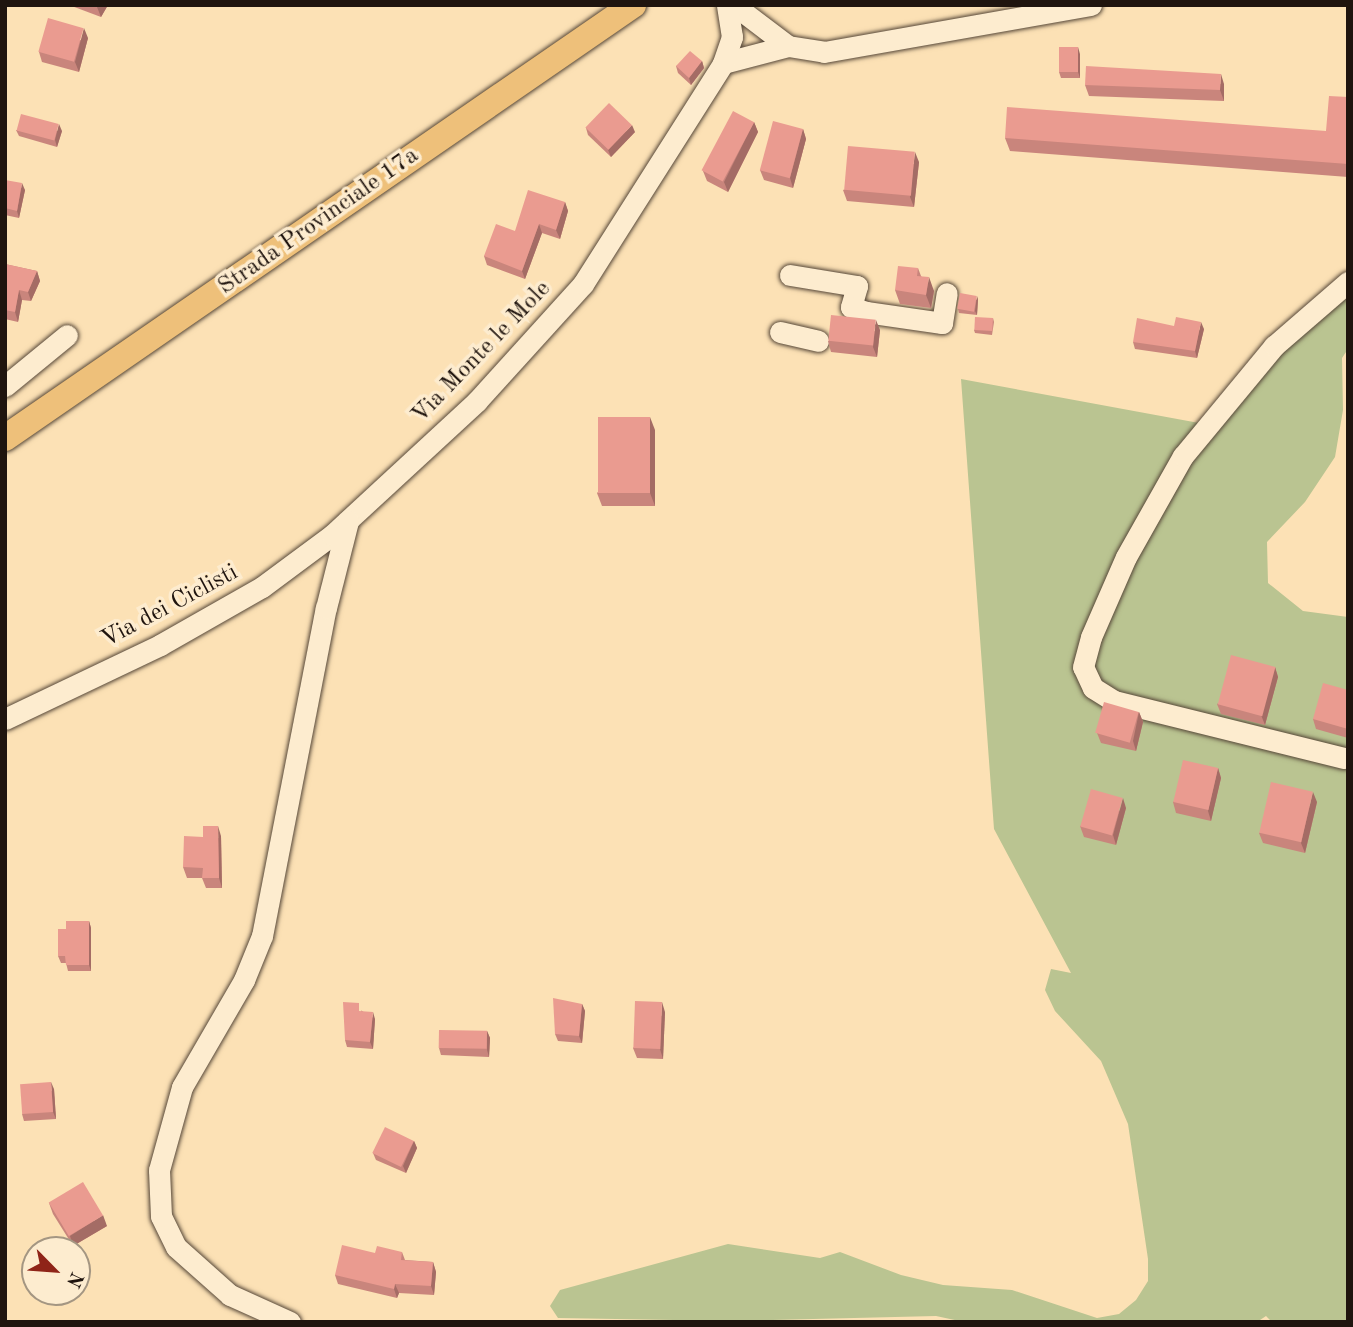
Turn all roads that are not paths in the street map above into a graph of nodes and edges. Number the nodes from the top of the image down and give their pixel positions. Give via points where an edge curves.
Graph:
1 (633, 5) edge
2 (727, 5) edge
3 (734, 5) edge
4 (751, 5) edge
5 (1091, 5) edge
6 (761, 15) edge
7 (788, 46) junction
8 (723, 63) junction
9 (790, 275) dead end
10 (1348, 282) edge
11 (947, 293) dead end
12 (780, 332) dead end
13 (68, 335) dead end
14 (818, 341) dead end
15 (5, 386) edge
16 (5, 438) edge
17 (348, 521) junction
18 (5, 719) edge
19 (1344, 758) dead end
20 (290, 1322) edge

1 - 16 main road, Strada Provinciale 17a
2 - 8 street, Via Monte le Mole via 732,37
3 - 6 street
4 - 6 street
5 - 7 street via 836,51
6 - 7 street
7 - 8 street
8 - 17 street, Via Monte le Mole via 566,306 477,401
9 - 11 street via 857,286 851,307 866,312 942,323
10 - 19 street via 1273,346 1183,456 1132,544 1091,636 1083,667 1093,688 1114,701
12 - 14 street
13 - 15 street
17 - 18 street, Via dei Ciclisti via 291,567 220,613
17 - 20 street via 330,589 262,936 244,980 182,1087 159,1170 160,1216 176,1247 230,1295

